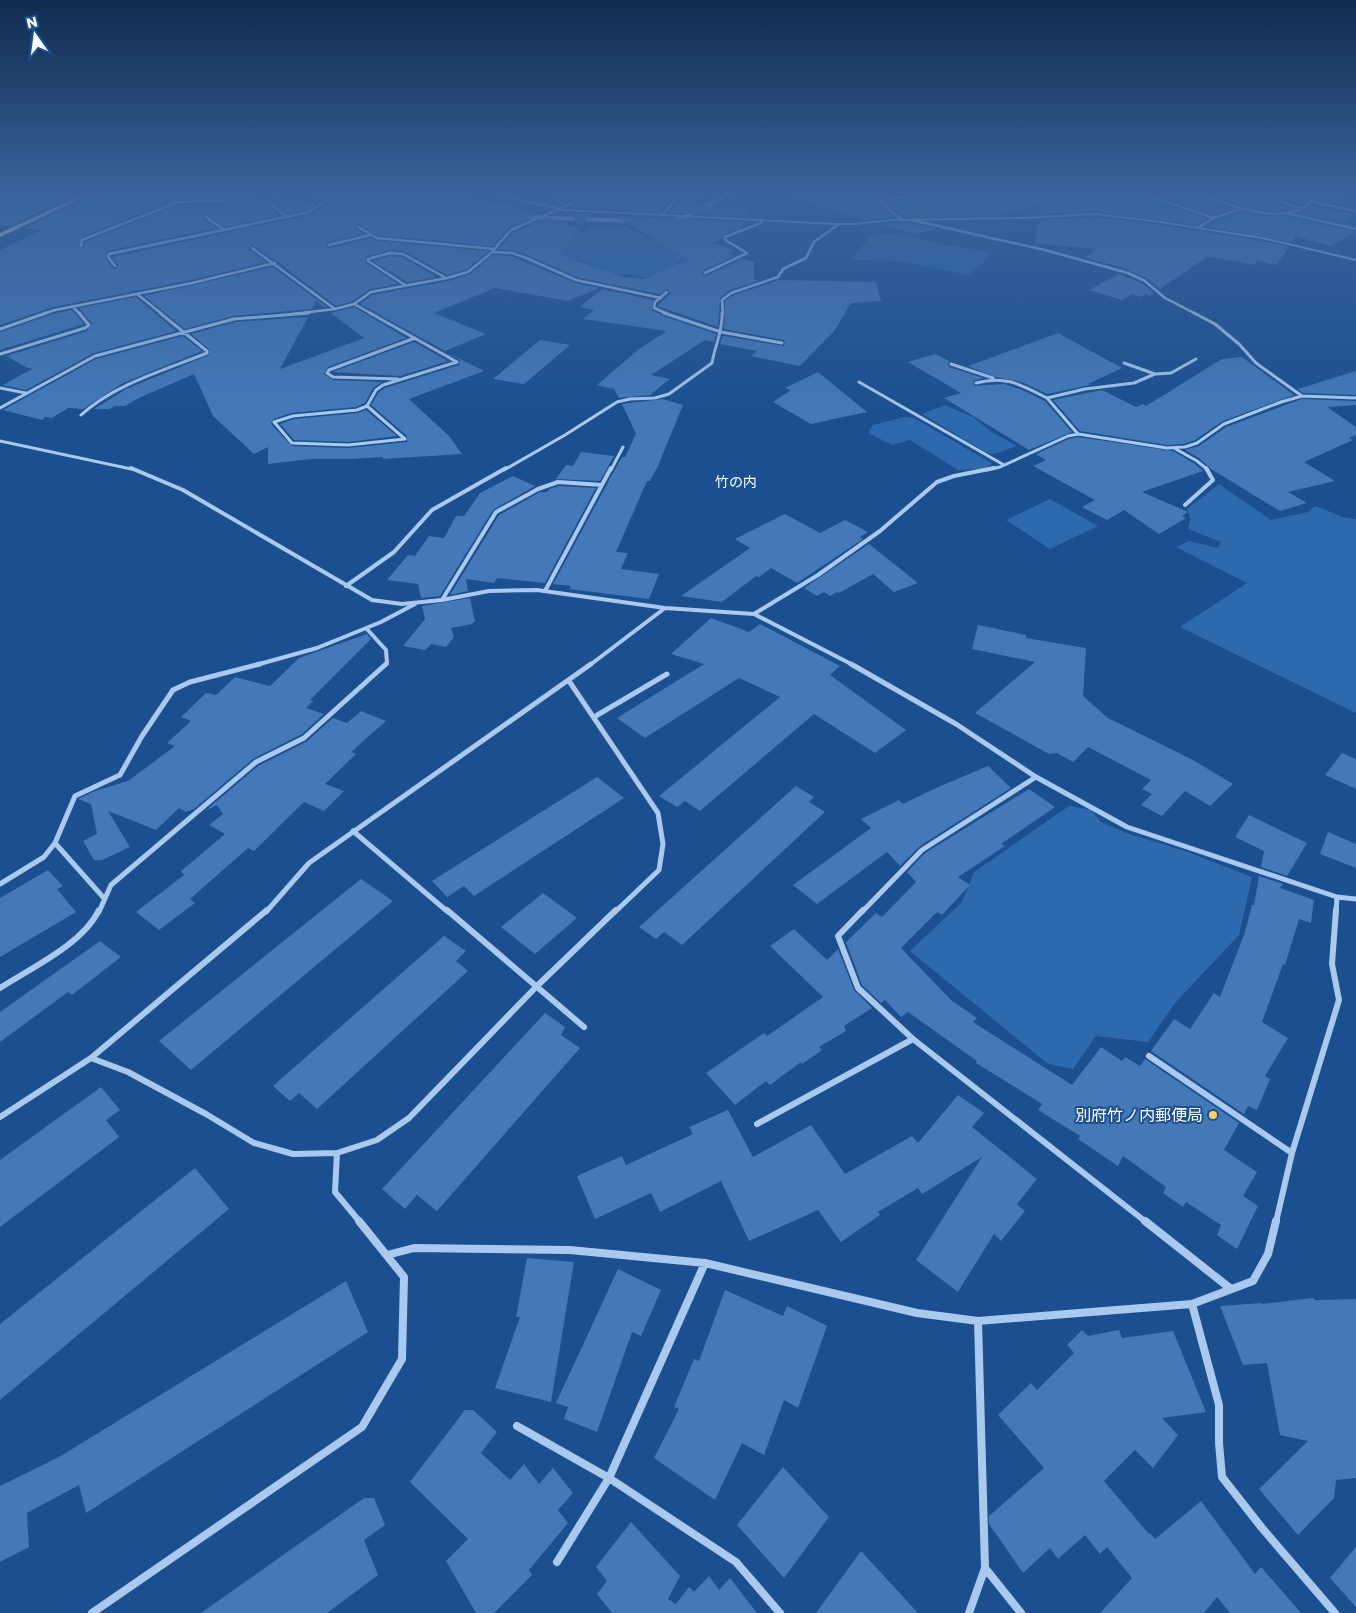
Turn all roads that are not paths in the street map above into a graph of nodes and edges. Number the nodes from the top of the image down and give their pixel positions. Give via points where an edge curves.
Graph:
1 (269, 265) edge
2 (277, 265) edge
3 (375, 265) edge
4 (424, 265) edge
5 (476, 265) edge
6 (543, 265) edge
7 (721, 265) edge
8 (791, 265) edge
9 (1104, 265) edge
10 (705, 273) dead end
11 (447, 278) junction
12 (405, 285) junction
13 (667, 292) dead end
14 (137, 294) junction
15 (661, 298) junction
16 (354, 304) junction
17 (72, 306) junction
18 (335, 309) junction
19 (0, 329) edge
20 (183, 331) junction
21 (720, 332) junction
22 (415, 338) junction
23 (782, 344) dead end
24 (0, 354) edge
25 (1196, 360) dead end
26 (1124, 363) dead end
27 (951, 364) dead end
28 (1155, 374) junction
29 (994, 379) junction
30 (404, 380) junction
31 (859, 382) dead end
32 (976, 383) dead end
33 (0, 388) edge
34 (27, 393) junction
35 (1302, 396) junction
36 (1047, 398) junction
37 (1356, 398) edge
38 (367, 406) junction
39 (0, 408) edge
40 (81, 415) dead end
41 (1078, 434) junction
42 (0, 441) edge
43 (623, 447) dead end
44 (1173, 448) junction
45 (1004, 465) junction
46 (602, 485) junction
47 (1185, 505) dead end
48 (346, 586) junction
49 (546, 591) junction
50 (442, 600) junction
51 (418, 602) junction
52 (665, 608) junction
53 (754, 614) junction
54 (366, 628) junction
55 (667, 674) dead end
56 (569, 681) junction
57 (594, 717) junction
58 (1036, 777) junction
59 (353, 831) junction
60 (55, 843) junction
61 (0, 884) edge
62 (104, 897) junction
63 (1337, 897) junction
64 (1356, 900) edge
65 (538, 986) junction
66 (0, 988) edge
67 (584, 1026) dead end
68 (913, 1039) junction
69 (1149, 1056) dead end
70 (91, 1058) junction
71 (0, 1117) edge
72 (757, 1124) dead end
73 (336, 1153) junction
74 (1292, 1154) junction
75 (387, 1255) junction
76 (705, 1263) junction
77 (1231, 1289) junction
78 (1192, 1304) junction
79 (978, 1321) junction
80 (517, 1426) dead end
81 (609, 1478) junction
82 (557, 1562) dead end
83 (985, 1568) junction
84 (92, 1613) edge
85 (780, 1613) edge
86 (970, 1613) edge
87 (1021, 1613) edge
88 (1335, 1613) edge

1 - 14 street
2 - 18 street
3 - 12 street
4 - 11 street
5 - 11 street via 468,272
6 - 15 street via 576,280
7 - 10 street
8 - 21 street via 778,278 725,297 722,300 723,327
9 - 35 street via 1136,277 1165,298 1216,324 1256,363
11 - 12 street
12 - 16 street via 371,292
13 - 15 street
14 - 17 street
14 - 20 street
15 - 21 street via 655,302 654,308 658,311
16 - 18 street
16 - 22 street
17 - 19 street
17 - 24 street via 88,323 85,328
18 - 20 street via 234,319
20 - 34 street via 95,356
20 - 40 street via 207,353 119,389
21 - 23 street
21 - 48 street via 712,362 669,394 617,402 432,510 394,552
22 - 30 street via 457,362
22 - 30 street via 327,373 333,377
25 - 28 street via 1171,373
26 - 28 street
27 - 29 street
28 - 36 street via 1134,383
29 - 32 street
29 - 36 street via 1007,378
30 - 38 street via 383,385 376,390
31 - 45 street
33 - 34 street
34 - 39 street
35 - 37 street
35 - 44 street via 1224,424 1197,443
36 - 41 street
38 - 38 street via 405,439 349,444 292,443 274,422 293,416 357,410
41 - 44 street
41 - 45 street
42 - 48 street via 135,469 183,490
43 - 46 street
44 - 47 street via 1211,472 1212,480
45 - 53 street via 937,482 880,531 818,575
46 - 49 street
46 - 50 street via 558,482 496,512
48 - 51 street via 372,600 402,604
49 - 50 street via 489,591
49 - 52 street
50 - 51 street
51 - 54 street
52 - 53 street
52 - 56 street
53 - 58 street via 876,677 956,724
54 - 60 street via 317,648 190,682 173,690 120,775 75,796
54 - 62 street via 386,650 387,663 304,738 256,762 111,885
55 - 57 street
56 - 57 street
56 - 59 street
57 - 65 street via 658,813 663,844 659,870
58 - 63 street via 1127,827
58 - 68 street via 922,850 838,936 858,988
59 - 65 street
59 - 70 street via 309,863 267,911
60 - 61 street via 44,857
60 - 62 street
62 - 66 street via 94,920 75,938
63 - 64 street
63 - 74 street via 1332,964 1339,1000
65 - 67 street
65 - 73 street via 410,1118 377,1140
68 - 72 street
68 - 77 street
69 - 74 street
70 - 71 street
70 - 73 street via 128,1072 254,1143 293,1154
73 - 75 street via 335,1192
74 - 77 street via 1268,1254 1253,1280
75 - 76 street via 414,1248 570,1250
75 - 84 street via 404,1277 402,1359 362,1427
76 - 79 street via 917,1313
76 - 81 street
77 - 78 street
78 - 79 street
78 - 88 street via 1219,1405 1218,1443 1222,1476
79 - 83 street
80 - 81 street
81 - 82 street
81 - 85 street via 736,1562
83 - 86 street
83 - 87 street

